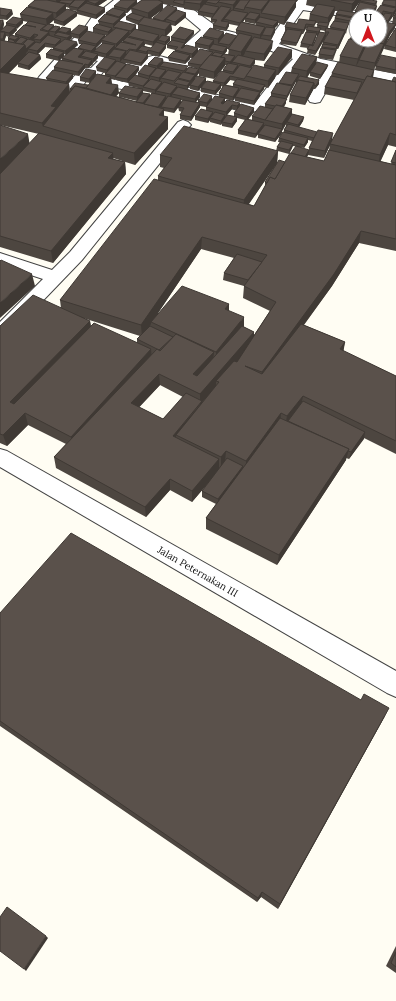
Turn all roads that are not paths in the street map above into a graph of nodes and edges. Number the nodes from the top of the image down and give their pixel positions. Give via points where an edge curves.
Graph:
1 (122, 0) edge
2 (259, 0) edge
3 (147, 1) edge
4 (302, 3) edge
5 (348, 14) edge
6 (213, 31) junction
7 (271, 46) junction
8 (301, 58) junction
9 (106, 60) junction
10 (333, 67) junction
11 (138, 73) junction
12 (396, 78) edge
13 (44, 80) edge
14 (103, 80) edge
15 (68, 93) edge
16 (314, 99) dead end
17 (183, 125) edge
18 (0, 259) edge
19 (56, 277) junction
20 (0, 332) edge
21 (0, 457) edge
22 (396, 685) edge

1 - 13 street via 96,21 76,43 80,46 61,61
2 - 4 street
3 - 6 street via 191,13
3 - 9 street via 124,20 139,26 139,29 118,48 102,45 92,55
4 - 5 street
4 - 7 street
6 - 7 street
6 - 11 street via 204,33 190,46 191,49 200,50 189,65 182,66 155,59
7 - 8 street
8 - 10 street
8 - 11 street via 280,79 260,106 252,108 154,83
9 - 11 street
9 - 15 street via 95,73 85,72
10 - 12 street
10 - 16 street
11 - 14 street via 126,86
17 - 19 street
18 - 19 street
19 - 20 street
21 - 22 street, Jalan Peternakan III

